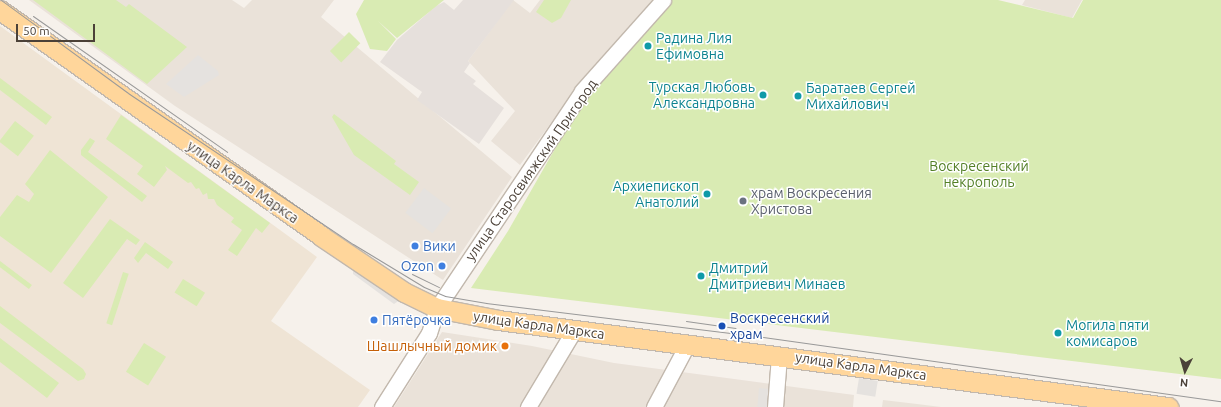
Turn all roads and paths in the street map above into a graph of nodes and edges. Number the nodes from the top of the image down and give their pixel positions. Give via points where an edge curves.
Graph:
1 (663, 0) edge
2 (0, 10) edge
3 (437, 308) junction
4 (574, 330) junction
5 (687, 345) junction
6 (779, 356) junction
7 (382, 407) edge
8 (528, 407) edge
9 (654, 407) edge
10 (775, 407) edge
11 (1168, 407) edge

1 - 3 street, улица Старосвияжский Пригород via 582,91
2 - 3 main road, улица Карла Маркса via 326,240 404,292
3 - 4 main road, улица Карла Маркса via 466,315
3 - 7 street, улица Старосвияжский Пригород via 430,333
4 - 5 main road, улица Карла Маркса
4 - 8 street
5 - 6 main road, улица Карла Маркса
5 - 9 street
6 - 10 street
6 - 11 main road, улица Карла Маркса

